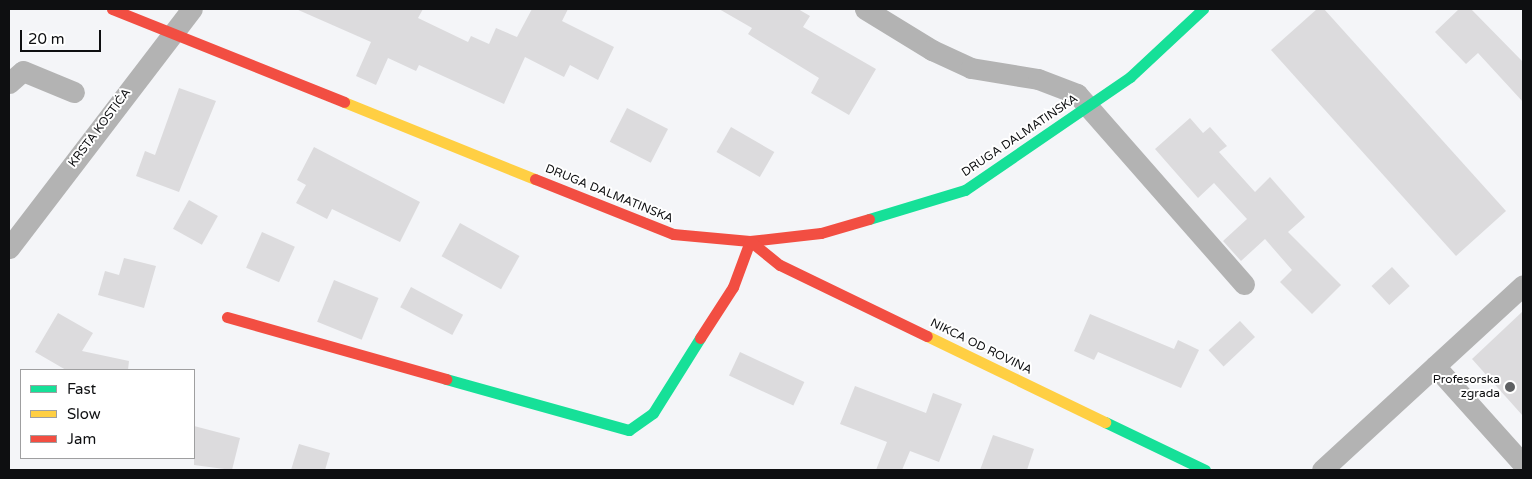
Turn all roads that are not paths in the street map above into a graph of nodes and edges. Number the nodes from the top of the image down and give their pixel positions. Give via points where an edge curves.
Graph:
1 (112, 9) edge
2 (192, 9) edge
3 (865, 9) edge
4 (1203, 9) edge
5 (174, 32) junction
6 (9, 83) edge
7 (74, 92) dead end
8 (1089, 105) junction
9 (750, 242) junction
10 (9, 248) edge
11 (1244, 284) dead end
12 (1523, 285) edge
13 (226, 318) dead end
14 (1435, 366) junction
15 (1523, 464) edge
16 (1205, 470) edge
17 (1322, 470) edge

1 - 5 street, DRUGA DALMATINSKA
2 - 5 street, KRSTA KOSTIĆA
3 - 8 street via 932,50 971,68 1063,86
4 - 8 street, DRUGA DALMATINSKA via 1130,78
5 - 9 street, DRUGA DALMATINSKA via 673,234
5 - 10 street, KRSTA KOSTIĆA
6 - 7 street via 23,71
8 - 9 street, DRUGA DALMATINSKA via 965,190 821,233
8 - 11 street
9 - 13 street via 733,287 654,413 629,430
9 - 16 street, NIKCA OD ROVINA via 780,265
12 - 14 street
14 - 15 street
14 - 17 street

